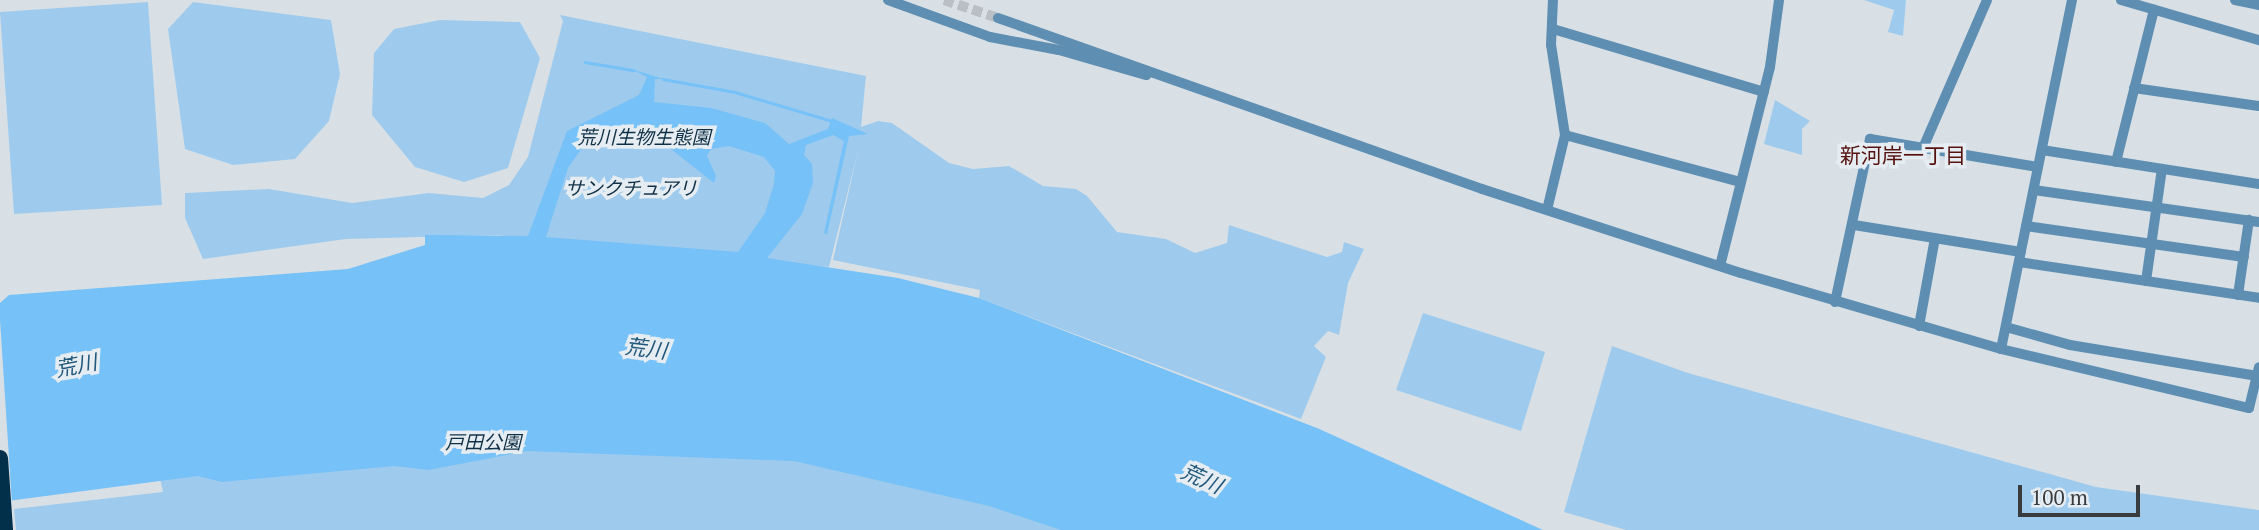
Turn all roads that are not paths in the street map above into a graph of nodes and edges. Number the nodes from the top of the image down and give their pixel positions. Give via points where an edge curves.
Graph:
1 (888, 0) edge
2 (1553, 0) edge
3 (1779, 0) edge
4 (1987, 0) edge
5 (2072, 0) edge
6 (2121, 0) edge
7 (2235, 0) edge
8 (2259, 5) edge
9 (2154, 10) junction
10 (998, 18) tunnel mouth
11 (1553, 29) junction
12 (2259, 40) edge
13 (1162, 75) junction
14 (2134, 88) junction
15 (1764, 92) junction
16 (2259, 106) edge
17 (1565, 135) junction
18 (1923, 148) junction
19 (2042, 150) junction
20 (2116, 162) junction
21 (2038, 167) junction
22 (2162, 169) junction
23 (1741, 182) junction
24 (2259, 184) edge
25 (2034, 190) junction
26 (2157, 208) junction
27 (1547, 210) junction
28 (2254, 221) edge
29 (1854, 225) junction
30 (2026, 226) junction
31 (1935, 237) junction
32 (2151, 244) junction
33 (2020, 257) junction
34 (2244, 257) junction
35 (1720, 266) junction
36 (2146, 281) junction
37 (2238, 295) junction
38 (2259, 298) edge
39 (1835, 302) junction
40 (1919, 326) junction
41 (2006, 327) junction
42 (2001, 349) junction
43 (2258, 372) edge
44 (2254, 409) edge
45 (0, 458) edge
46 (5, 530) edge

1 - 13 street via 990,37
2 - 11 street
3 - 15 street
4 - 18 street
5 - 19 street
6 - 9 street
7 - 8 street
9 - 12 street
9 - 14 street
10 - 13 street
11 - 15 street
11 - 17 street
13 - 27 street
14 - 16 street
14 - 20 street
15 - 23 street
17 - 23 street
17 - 27 street
18 - 21 street
18 - 29 street via 1870,139
19 - 20 street
19 - 21 street
20 - 22 street
21 - 25 street
22 - 24 street
22 - 26 street
23 - 35 street
25 - 26 street
25 - 30 street
26 - 28 street
26 - 32 street
27 - 35 street
28 - 34 street
29 - 31 street
29 - 39 street
30 - 32 street
30 - 33 street
31 - 33 street
31 - 40 street
32 - 34 street
32 - 36 street
33 - 36 street
33 - 41 street
34 - 37 street
35 - 39 street
36 - 37 street
37 - 38 street
39 - 40 street
40 - 42 street
41 - 42 street
41 - 43 street via 2070,345
42 - 44 street
43 - 44 street
45 - 46 highway

